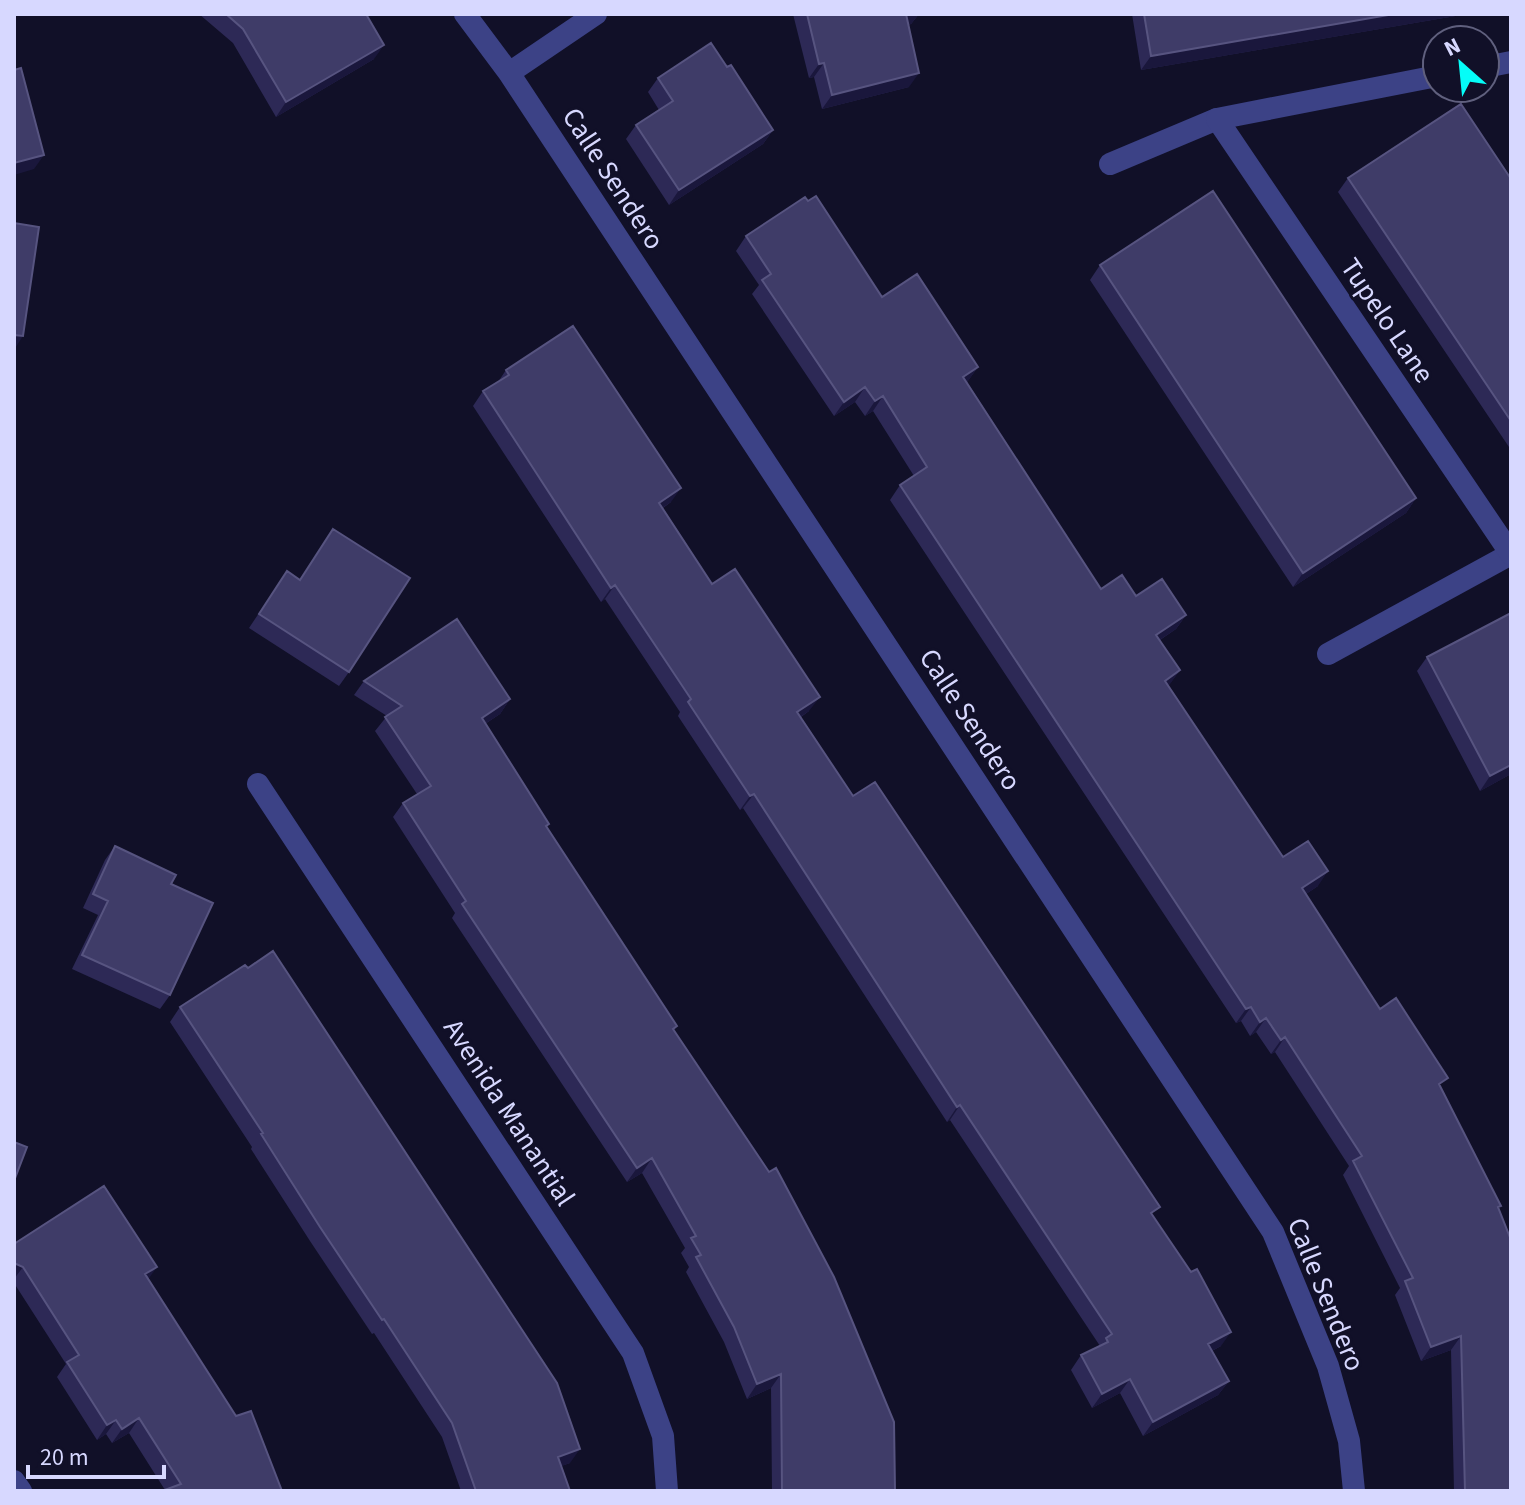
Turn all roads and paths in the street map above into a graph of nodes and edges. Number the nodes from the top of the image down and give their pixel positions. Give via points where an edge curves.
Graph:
1 (465, 14) edge
2 (596, 14) edge
3 (509, 73) junction
4 (1421, 79) edge
5 (1217, 119) junction
6 (1110, 164) dead end
7 (1510, 555) edge
8 (1328, 654) dead end
9 (258, 784) dead end
10 (14, 1481) edge
11 (21, 1491) edge
12 (667, 1491) edge
13 (1354, 1491) edge

1 - 3 street, Calle Sendero
2 - 3 street
3 - 13 street, Calle Sendero via 1273,1232 1328,1366 1349,1441
4 - 5 street
5 - 6 street
5 - 7 street, Tupelo Lane
7 - 8 street
9 - 12 street, Avenida Manantial via 633,1353 663,1436
10 - 11 street

